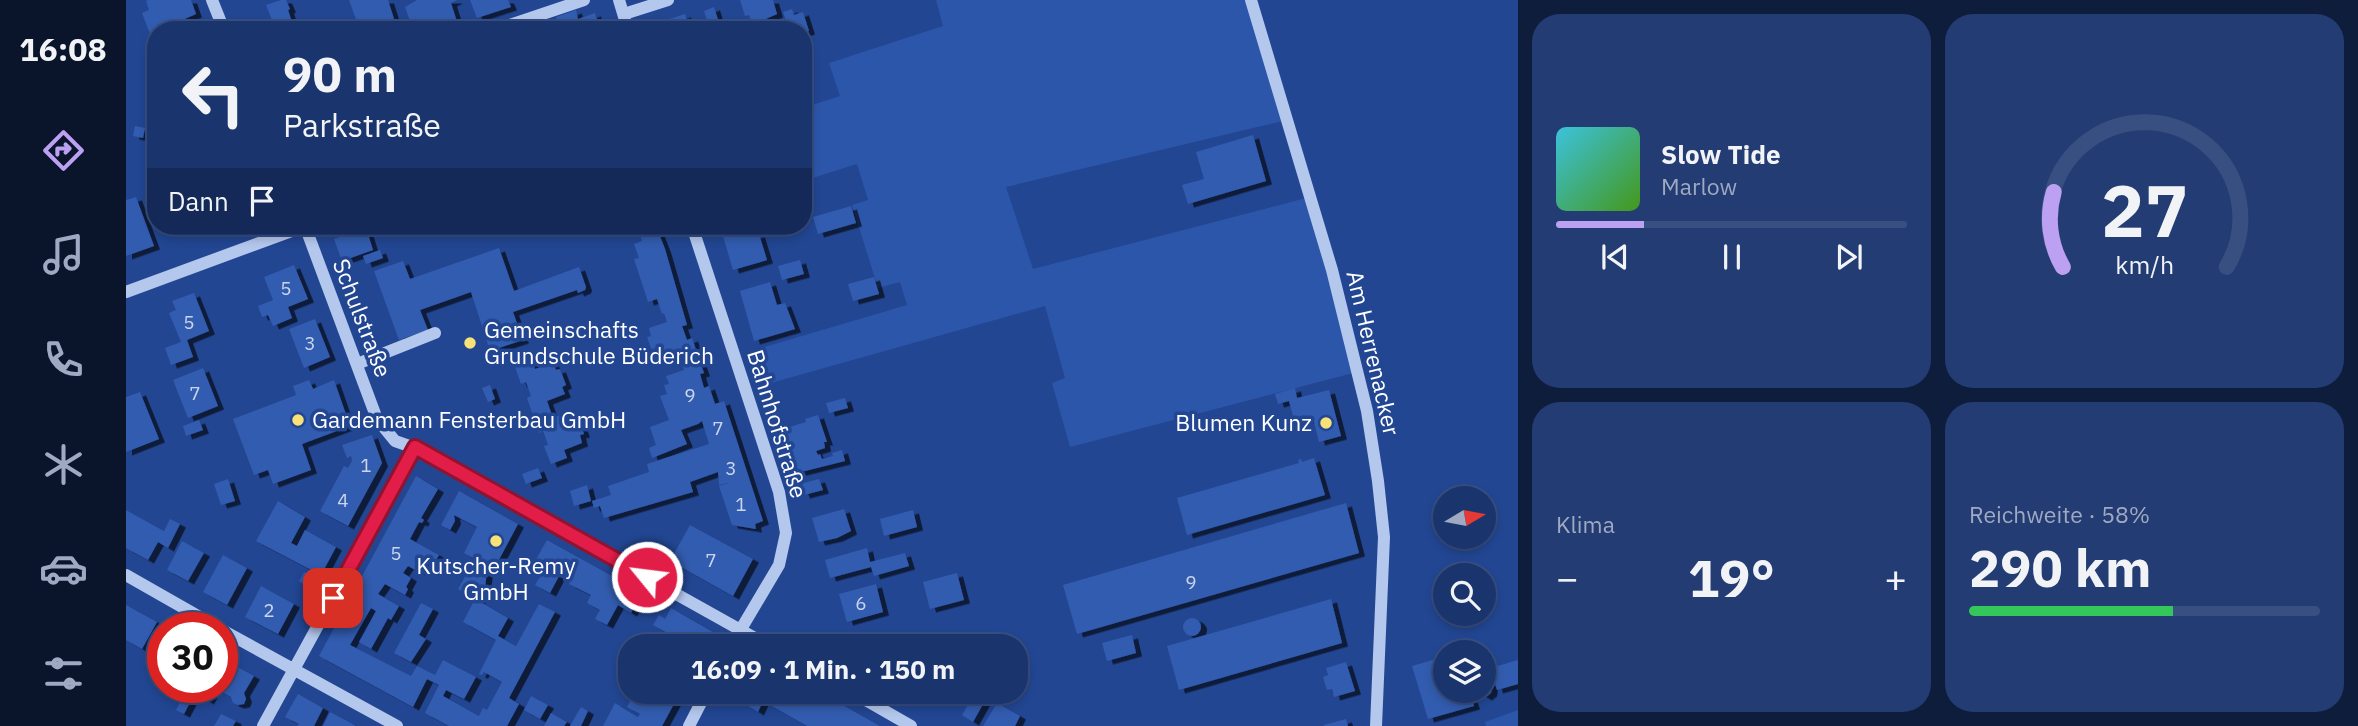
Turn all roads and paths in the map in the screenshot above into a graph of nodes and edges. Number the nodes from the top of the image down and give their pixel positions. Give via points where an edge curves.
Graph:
1 (212, 0) edge
2 (584, 0) edge
3 (619, 0) edge
4 (668, 0) edge
5 (1251, 0) edge
6 (624, 15) junction
7 (221, 21) edge
8 (522, 21) edge
9 (626, 21) edge
10 (281, 235) edge
11 (308, 235) edge
12 (695, 235) edge
13 (126, 292) edge
14 (435, 333) dead end
15 (357, 364) junction
16 (415, 447) junction
17 (126, 575) edge
18 (191, 612) edge
19 (740, 629) junction
20 (737, 634) edge
21 (749, 634) edge
22 (238, 639) edge
23 (293, 670) junction
24 (700, 704) edge
25 (873, 704) edge
26 (263, 726) edge
27 (397, 726) edge
28 (689, 726) edge
29 (911, 726) edge
30 (1376, 726) edge

1 - 7 street
2 - 8 street
3 - 6 street
4 - 6 street
5 - 30 street, Am Herrenacker via 1332,270 1367,411 1384,537
6 - 9 street
10 - 13 street
11 - 15 street, Schulstraße
12 - 19 street, Bahnhofstraße via 779,492 786,533 779,565
14 - 15 street
15 - 16 street, Schulstraße via 377,419 395,441
16 - 19 street, Schulstraße
16 - 23 street
17 - 18 street
19 - 20 street, Bahnhofstraße
19 - 21 street, Schulstraße
22 - 23 street
23 - 26 street
23 - 27 street
24 - 28 street
25 - 29 street

